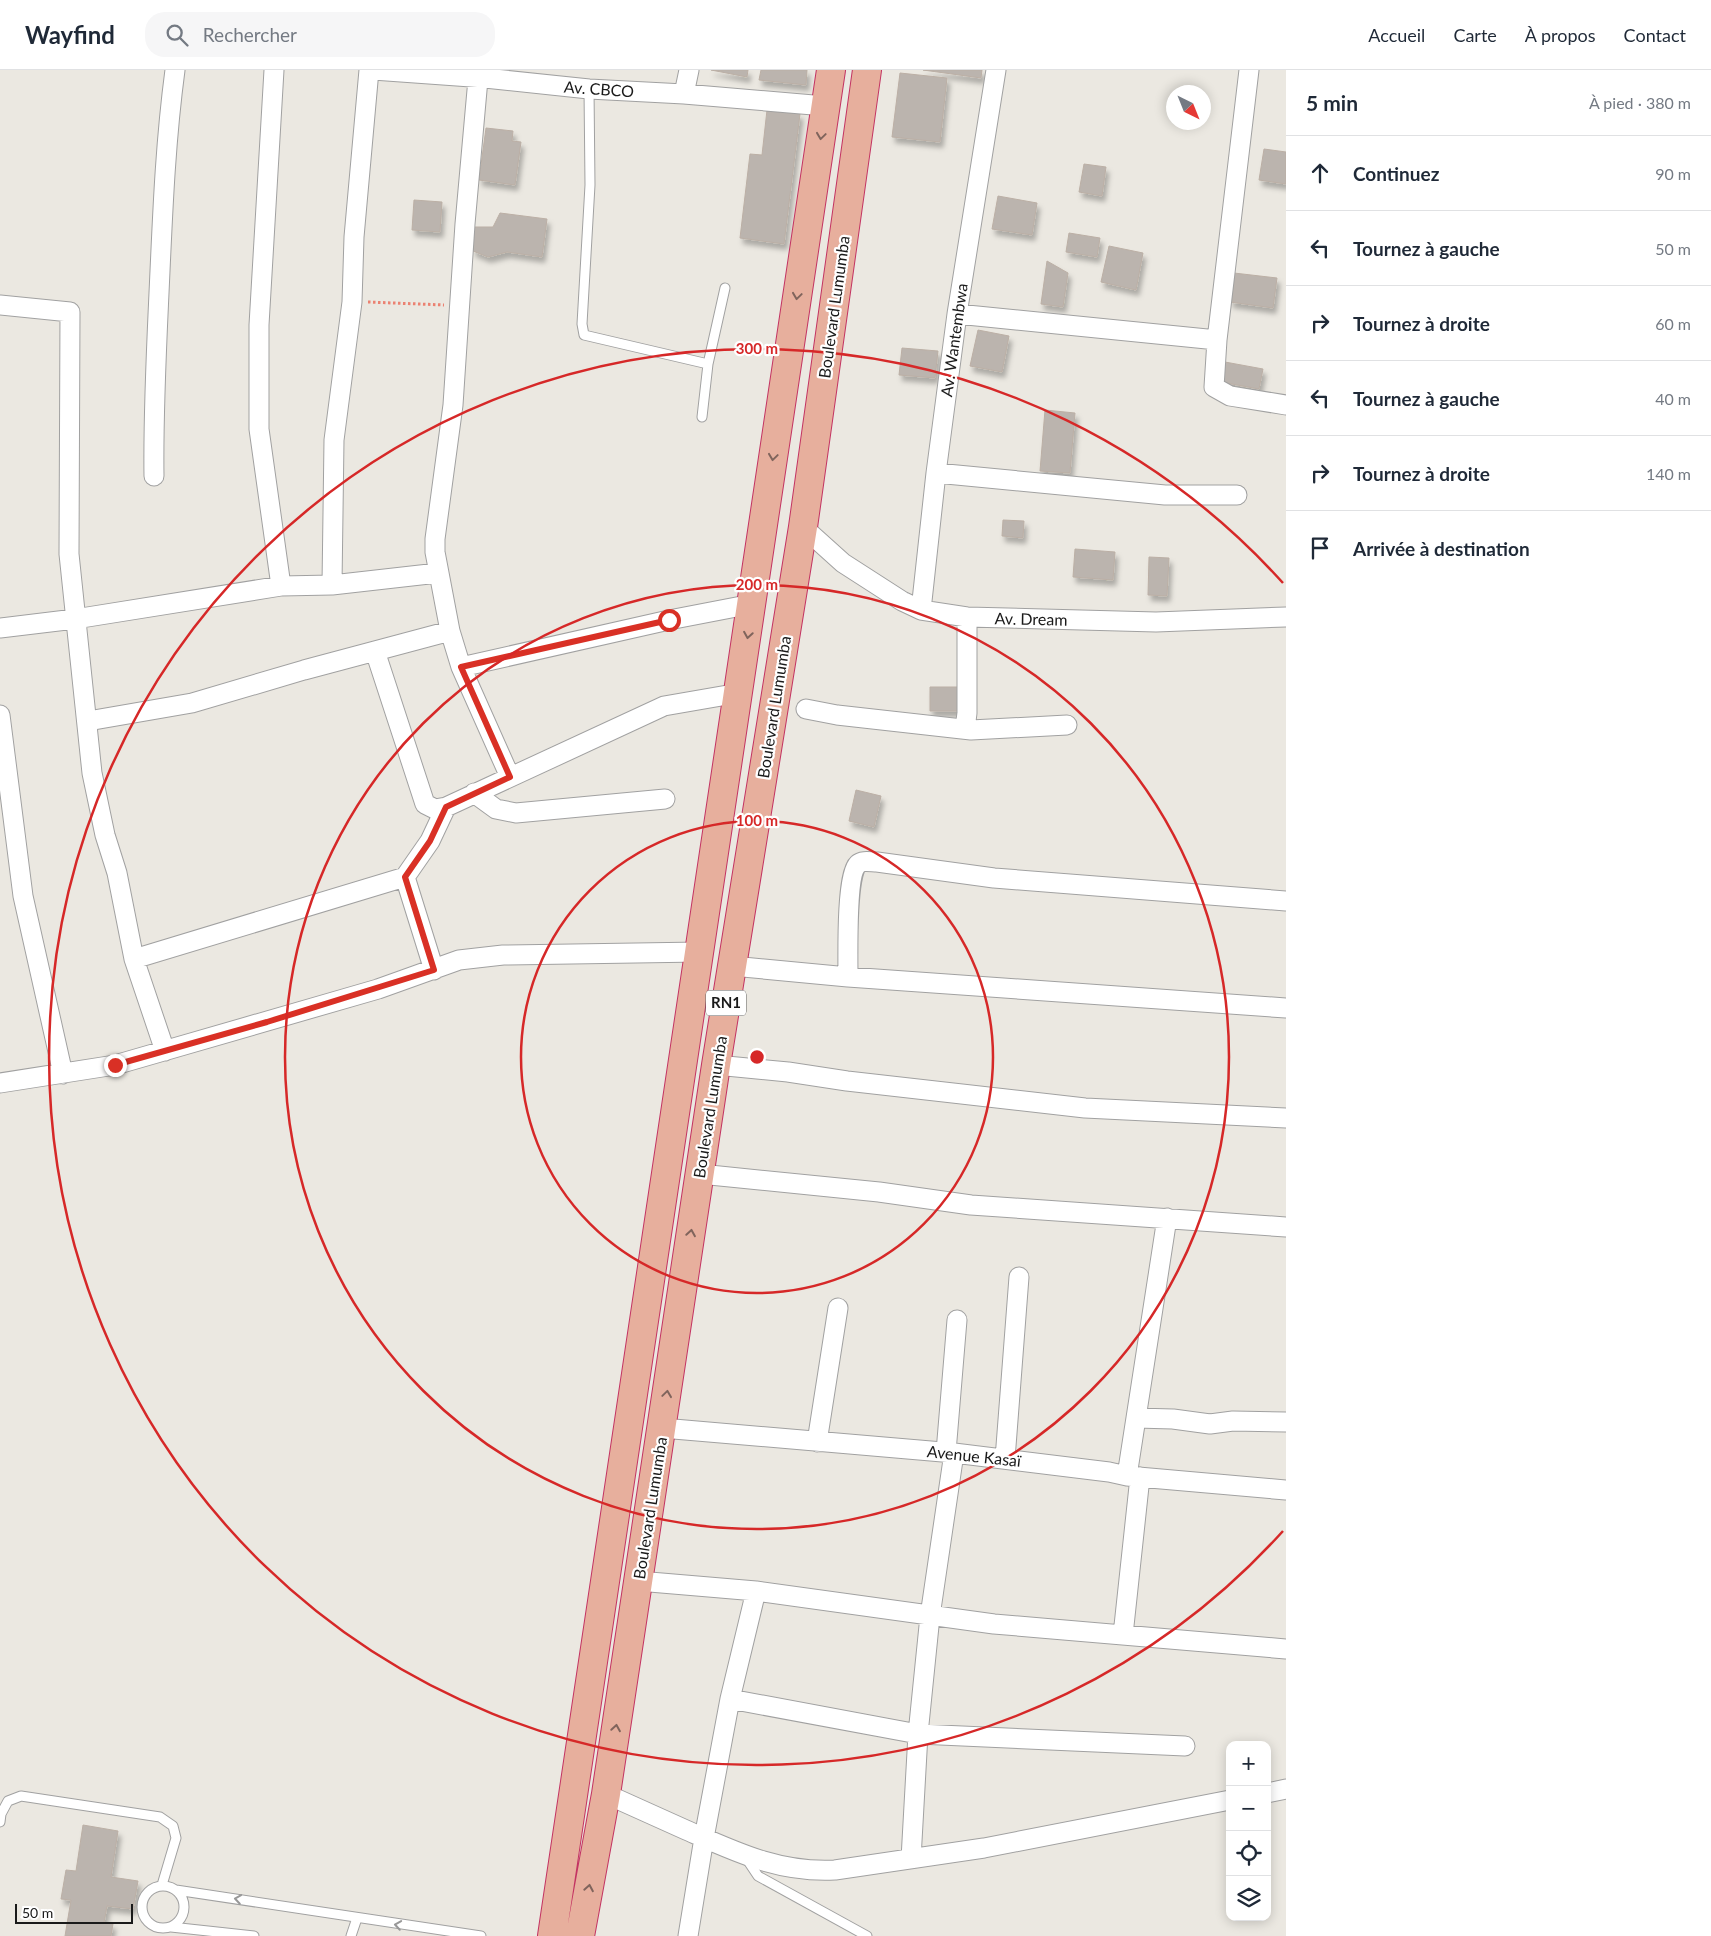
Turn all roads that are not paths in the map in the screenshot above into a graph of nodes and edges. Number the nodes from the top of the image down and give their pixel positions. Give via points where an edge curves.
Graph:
1 (176, 70) edge
2 (274, 70) edge
3 (369, 70) edge
4 (373, 70) edge
5 (689, 70) edge
6 (831, 70) edge
7 (867, 70) edge
8 (996, 70) edge
9 (1249, 70) edge
10 (483, 76) edge
11 (589, 89) junction
12 (684, 94) junction
13 (826, 106) junction
14 (725, 288) dead end
15 (0, 305) edge
16 (957, 314) junction
17 (1217, 340) junction
18 (708, 364) junction
19 (1286, 405) edge
20 (702, 417) dead end
21 (936, 473) junction
22 (154, 476) dead end
23 (1237, 495) dead end
24 (803, 527) junction
25 (438, 573) junction
26 (332, 585) junction
27 (281, 586) junction
28 (752, 604) junction
29 (921, 610) junction
30 (1286, 617) edge
31 (966, 618) junction
32 (75, 619) junction
33 (0, 628) edge
34 (450, 631) junction
35 (375, 651) junction
36 (461, 667) junction
37 (739, 693) junction
38 (806, 709) dead end
39 (0, 715) edge
40 (88, 720) junction
41 (1067, 725) dead end
42 (965, 729) junction
43 (510, 777) junction
44 (474, 793) junction
45 (665, 799) dead end
46 (446, 807) junction
47 (405, 877) junction
48 (1286, 901) edge
49 (700, 952) junction
50 (134, 959) junction
51 (732, 966) junction
52 (434, 970) junction
53 (848, 977) junction
54 (1286, 1008) edge
55 (164, 1051) junction
56 (716, 1065) junction
57 (63, 1074) junction
58 (0, 1083) edge
59 (1286, 1118) edge
60 (700, 1174) junction
61 (1167, 1218) junction
62 (1286, 1224) edge
63 (1019, 1277) dead end
64 (838, 1308) dead end
65 (957, 1320) dead end
66 (1136, 1418) junction
67 (1286, 1422) edge
68 (662, 1428) junction
69 (817, 1442) junction
70 (950, 1453) junction
71 (1005, 1459) junction
72 (1134, 1476) junction
73 (1286, 1490) edge
74 (638, 1581) junction
75 (756, 1591) junction
76 (930, 1616) junction
77 (1122, 1635) junction
78 (1286, 1649) edge
79 (730, 1699) junction
80 (918, 1734) junction
81 (1185, 1746) dead end
82 (1286, 1790) edge
83 (1271, 1792) edge
84 (606, 1794) junction
85 (1226, 1801) edge
86 (0, 1822) edge
87 (704, 1838) junction
88 (744, 1856) junction
89 (911, 1859) junction
90 (162, 1885) junction
91 (176, 1890) junction
92 (357, 1918) junction
93 (171, 1927) junction
94 (254, 1936) edge
95 (351, 1936) edge
96 (481, 1936) edge
97 (552, 1936) edge
98 (580, 1936) edge
99 (688, 1936) edge
100 (867, 1936) edge

1 - 22 street via 168,122
2 - 27 street via 259,325 259,429
3 - 26 street via 354,237 352,302 334,440
4 - 10 street, Av. CBCO
5 - 12 street
6 - 13 highway, Boulevard Lumumba / RN1
7 - 24 highway, Boulevard Lumumba / RN1
8 - 16 street, Av. Wantembwa
9 - 17 street
10 - 11 street, Av. CBCO
10 - 25 street via 465,224 453,405 435,539
11 - 12 street, Av. CBCO
11 - 18 lane via 590,185 584,335
12 - 13 street, Av. CBCO
13 -> 28 highway, Boulevard Lumumba / RN1
14 - 18 lane
15 - 32 street via 70,312 69,554
16 - 17 street
16 - 21 street, Av. Wantembwa
17 - 19 street via 1214,387 1230,396
18 - 20 lane
21 - 23 street via 1165,495
21 - 29 street, Av. Wantembwa
24 - 29 street, Av. Dream via 843,563
24 - 51 highway, Boulevard Lumumba / RN1
25 - 26 street
25 - 34 street
26 - 27 street
27 - 32 street
28 - 36 street
28 -> 37 highway, Boulevard Lumumba / RN1
29 - 31 street, Av. Dream
30 - 31 street, Av. Dream via 1156,622
31 - 42 street
32 - 33 street
32 - 40 street
34 - 35 street
34 - 36 street
35 - 40 street via 192,703
35 - 46 street via 425,804 435,810
36 - 43 street
37 - 43 street via 664,706
37 - 49 highway, Boulevard Lumumba / RN1
38 - 42 street
39 - 57 street via 23,896
40 - 50 street via 92,773
41 - 42 street
43 - 44 street
44 - 45 street via 496,809 516,813
44 - 46 street
46 - 47 street via 430,841
47 - 50 street
47 - 52 street
48 - 53 street via 994,878 862,862 856,865 852,881
49 - 52 street via 502,955 459,960
49 - 97 highway, Boulevard Lumumba / RN1
50 - 55 street
51 - 53 street
51 - 56 highway, Boulevard Lumumba / RN1
52 - 55 street
53 - 54 street
55 - 57 street via 115,1065
56 - 59 street via 1085,1108
56 - 60 highway, Boulevard Lumumba / RN1
57 - 58 street
60 - 61 street via 971,1205
68 -> 60 highway, Boulevard Lumumba / RN1
61 - 62 street
61 - 66 street
63 - 71 street
64 - 69 street
65 - 70 street
66 - 67 street via 1210,1424
66 - 72 street
68 - 69 street, Avenue Kasaï
68 - 74 highway, Boulevard Lumumba / RN1
69 - 70 street, Avenue Kasaï
70 - 71 street, Avenue Kasaï
70 - 76 street
71 - 72 street, Avenue Kasaï
72 - 73 street, Avenue Kasaï
72 - 77 street
74 - 75 street
84 -> 74 highway, Boulevard Lumumba / RN1
75 - 76 street
75 - 79 street
76 - 77 street
76 - 80 street
77 - 78 street
79 - 80 street
79 - 87 street
80 - 81 street
80 - 89 street
82 - 83 street
84 - 87 street
98 -> 84 highway, Boulevard Lumumba / RN1
85 - 89 street
86 - 90 lane via 8,1801 21,1796 160,1817 173,1826 176,1838
87 - 88 street
87 - 99 street
88 - 89 street via 814,1871
88 - 100 lane via 758,1876
90 - 91 lane
90 - 93 lane via 148,1891 142,1904 144,1918 156,1928
92 -> 91 lane
91 - 93 lane via 184,1902 182,1917
92 - 95 lane
96 -> 92 lane
93 - 94 lane

